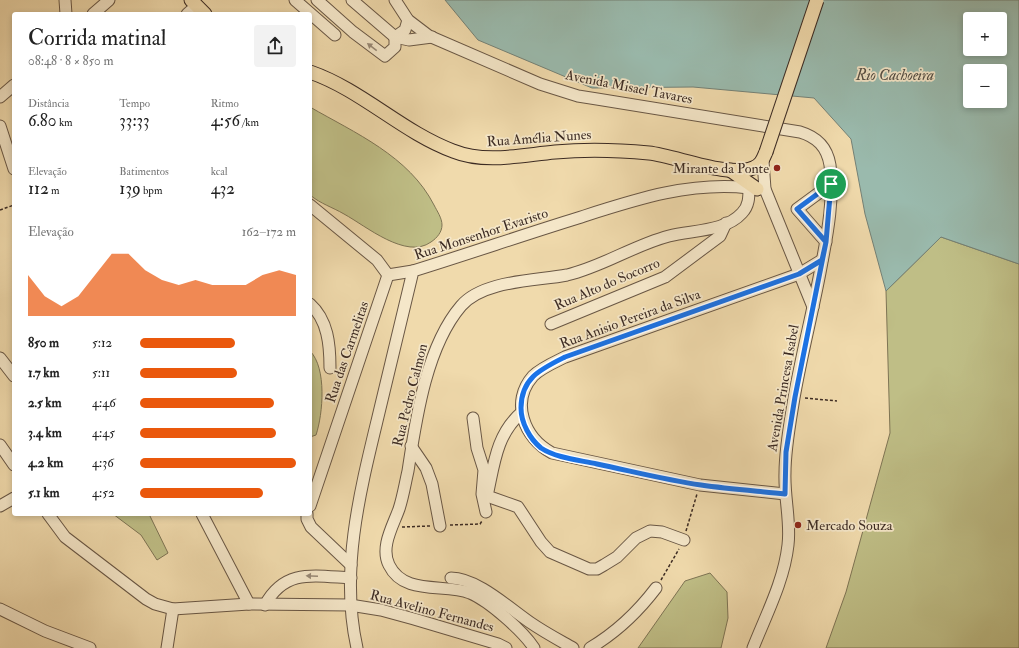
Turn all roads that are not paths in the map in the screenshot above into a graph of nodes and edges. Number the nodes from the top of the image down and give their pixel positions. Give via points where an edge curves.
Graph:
1 (65, 0) edge
2 (109, 0) edge
3 (295, 0) edge
4 (317, 0) edge
5 (352, 0) edge
6 (394, 0) edge
7 (817, 0) edge
8 (66, 12) edge
9 (95, 12) edge
10 (309, 12) edge
11 (312, 15) edge
12 (408, 20) junction
13 (335, 35) dead end
14 (395, 37) junction
15 (432, 37) junction
16 (312, 73) edge
17 (12, 87) edge
18 (0, 97) edge
19 (0, 126) edge
20 (10, 142) edge
21 (826, 152) joint
22 (12, 156) edge
23 (764, 157) junction
24 (730, 170) junction
25 (831, 184) junction
26 (757, 188) junction
27 (312, 206) edge
28 (726, 223) junction
29 (826, 242) junction
30 (822, 260) junction
31 (413, 271) junction
32 (803, 272) junction
33 (388, 275) junction
34 (816, 294) junction
35 (312, 307) edge
36 (813, 307) junction
37 (551, 324) dead end
38 (0, 358) edge
39 (330, 368) dead end
40 (12, 373) edge
41 (521, 413) junction
42 (473, 418) dead end
43 (0, 445) edge
44 (411, 446) junction
45 (12, 462) edge
46 (785, 494) junction
47 (12, 499) edge
48 (312, 500) edge
49 (0, 506) edge
50 (486, 512) dead end
51 (49, 516) edge
52 (203, 516) edge
53 (307, 516) edge
54 (440, 526) dead end
55 (684, 540) dead end
56 (351, 565) junction
57 (351, 578) junction
58 (451, 578) dead end
59 (656, 588) dead end
60 (249, 604) junction
61 (265, 605) junction
62 (350, 605) junction
63 (0, 609) edge
64 (173, 609) junction
65 (90, 648) edge
66 (167, 648) edge
67 (357, 648) edge
68 (506, 648) edge
69 (534, 648) edge
70 (573, 648) edge
71 (590, 648) edge
72 (753, 648) edge

1 - 8 street
2 - 9 street
3 - 10 street
14 -> 4 street via 395,47 385,56
5 - 14 street
6 - 12 street, Avenida Misael Tavares
7 - 23 main road, bridge
11 - 13 street
12 - 14 street via 405,30
12 - 15 street, Avenida Misael Tavares
14 - 15 street via 409,40
15 - 21 street, Avenida Misael Tavares via 540,84 578,96 800,132 820,142
16 - 24 main road, Rua Amélia Nunes via 348,90 418,135 454,152 496,158 591,150 621,151 652,154
17 - 18 street
19 - 20 street
20 - 22 street
21 - 25 street, Avenida Princesa Isabel
23 - 24 main road, Rua Amélia Nunes via 753,168
23 - 26 street
24 - 26 main road
25 - 29 street, Avenida Princesa Isabel
25 - 29 street via 797,209
26 - 28 street, Rua Pedro Calmon via 742,214
26 - 31 street, Rua Monsenhor Evaristo via 699,187 638,199
26 - 32 street
27 - 33 street via 377,260
28 - 37 street, Rua Alto do Socorro via 720,236 665,277
28 - 44 street, Rua Pedro Calmon via 668,236 575,272 516,282 480,292 469,299 461,306 440,338 422,397
29 - 30 street, Avenida Princesa Isabel
30 - 32 street, Rua Anisio Pereira da Silva
30 - 34 street, Avenida Princesa Isabel
31 - 33 street
31 - 56 street, Rua Monsenhor Evaristo via 362,483
32 - 34 street
32 - 36 street
32 - 41 street, Rua Anisio Pereira da Silva via 565,357 534,374 521,399
33 - 48 street, Rua das Carmelitas
34 - 36 street, Avenida Princesa Isabel
35 - 39 street via 322,320 328,336
36 - 46 street, Avenida Princesa Isabel via 786,452
38 - 40 street
41 - 46 street, Rua Anisio Pereira da Silva via 532,438 541,448 552,453 700,485
41 - 55 street via 500,439 486,496 518,507 550,552 589,569 597,569 617,557 636,538 650,531 662,532
42 - 50 street via 477,448 484,470 482,494
43 - 45 street
44 - 54 street via 426,468 432,484
44 - 69 street, Rua Pedro Calmon via 403,494 386,549 388,564 395,574 413,584 464,592 482,600 521,631
46 - 72 street, Avenida Princesa Isabel via 789,544 786,559 776,592
47 - 49 street
51 - 64 street via 65,537 140,595 155,604
52 - 60 street
53 - 56 street via 311,527
56 - 57 street, Rua Monsenhor Evaristo
57 -> 61 street via 304,576 289,580 272,593
57 - 62 street, Rua Monsenhor Evaristo
58 - 70 street via 475,585
59 - 71 street via 626,622
60 - 61 street, Rua Avelino Fernandes
60 - 64 street, Rua Avelino Fernandes
61 - 62 street, Rua Avelino Fernandes
62 - 67 street, Rua Monsenhor Evaristo
62 - 68 street, Rua Avelino Fernandes via 414,619
63 - 65 street via 45,631
64 - 66 street

